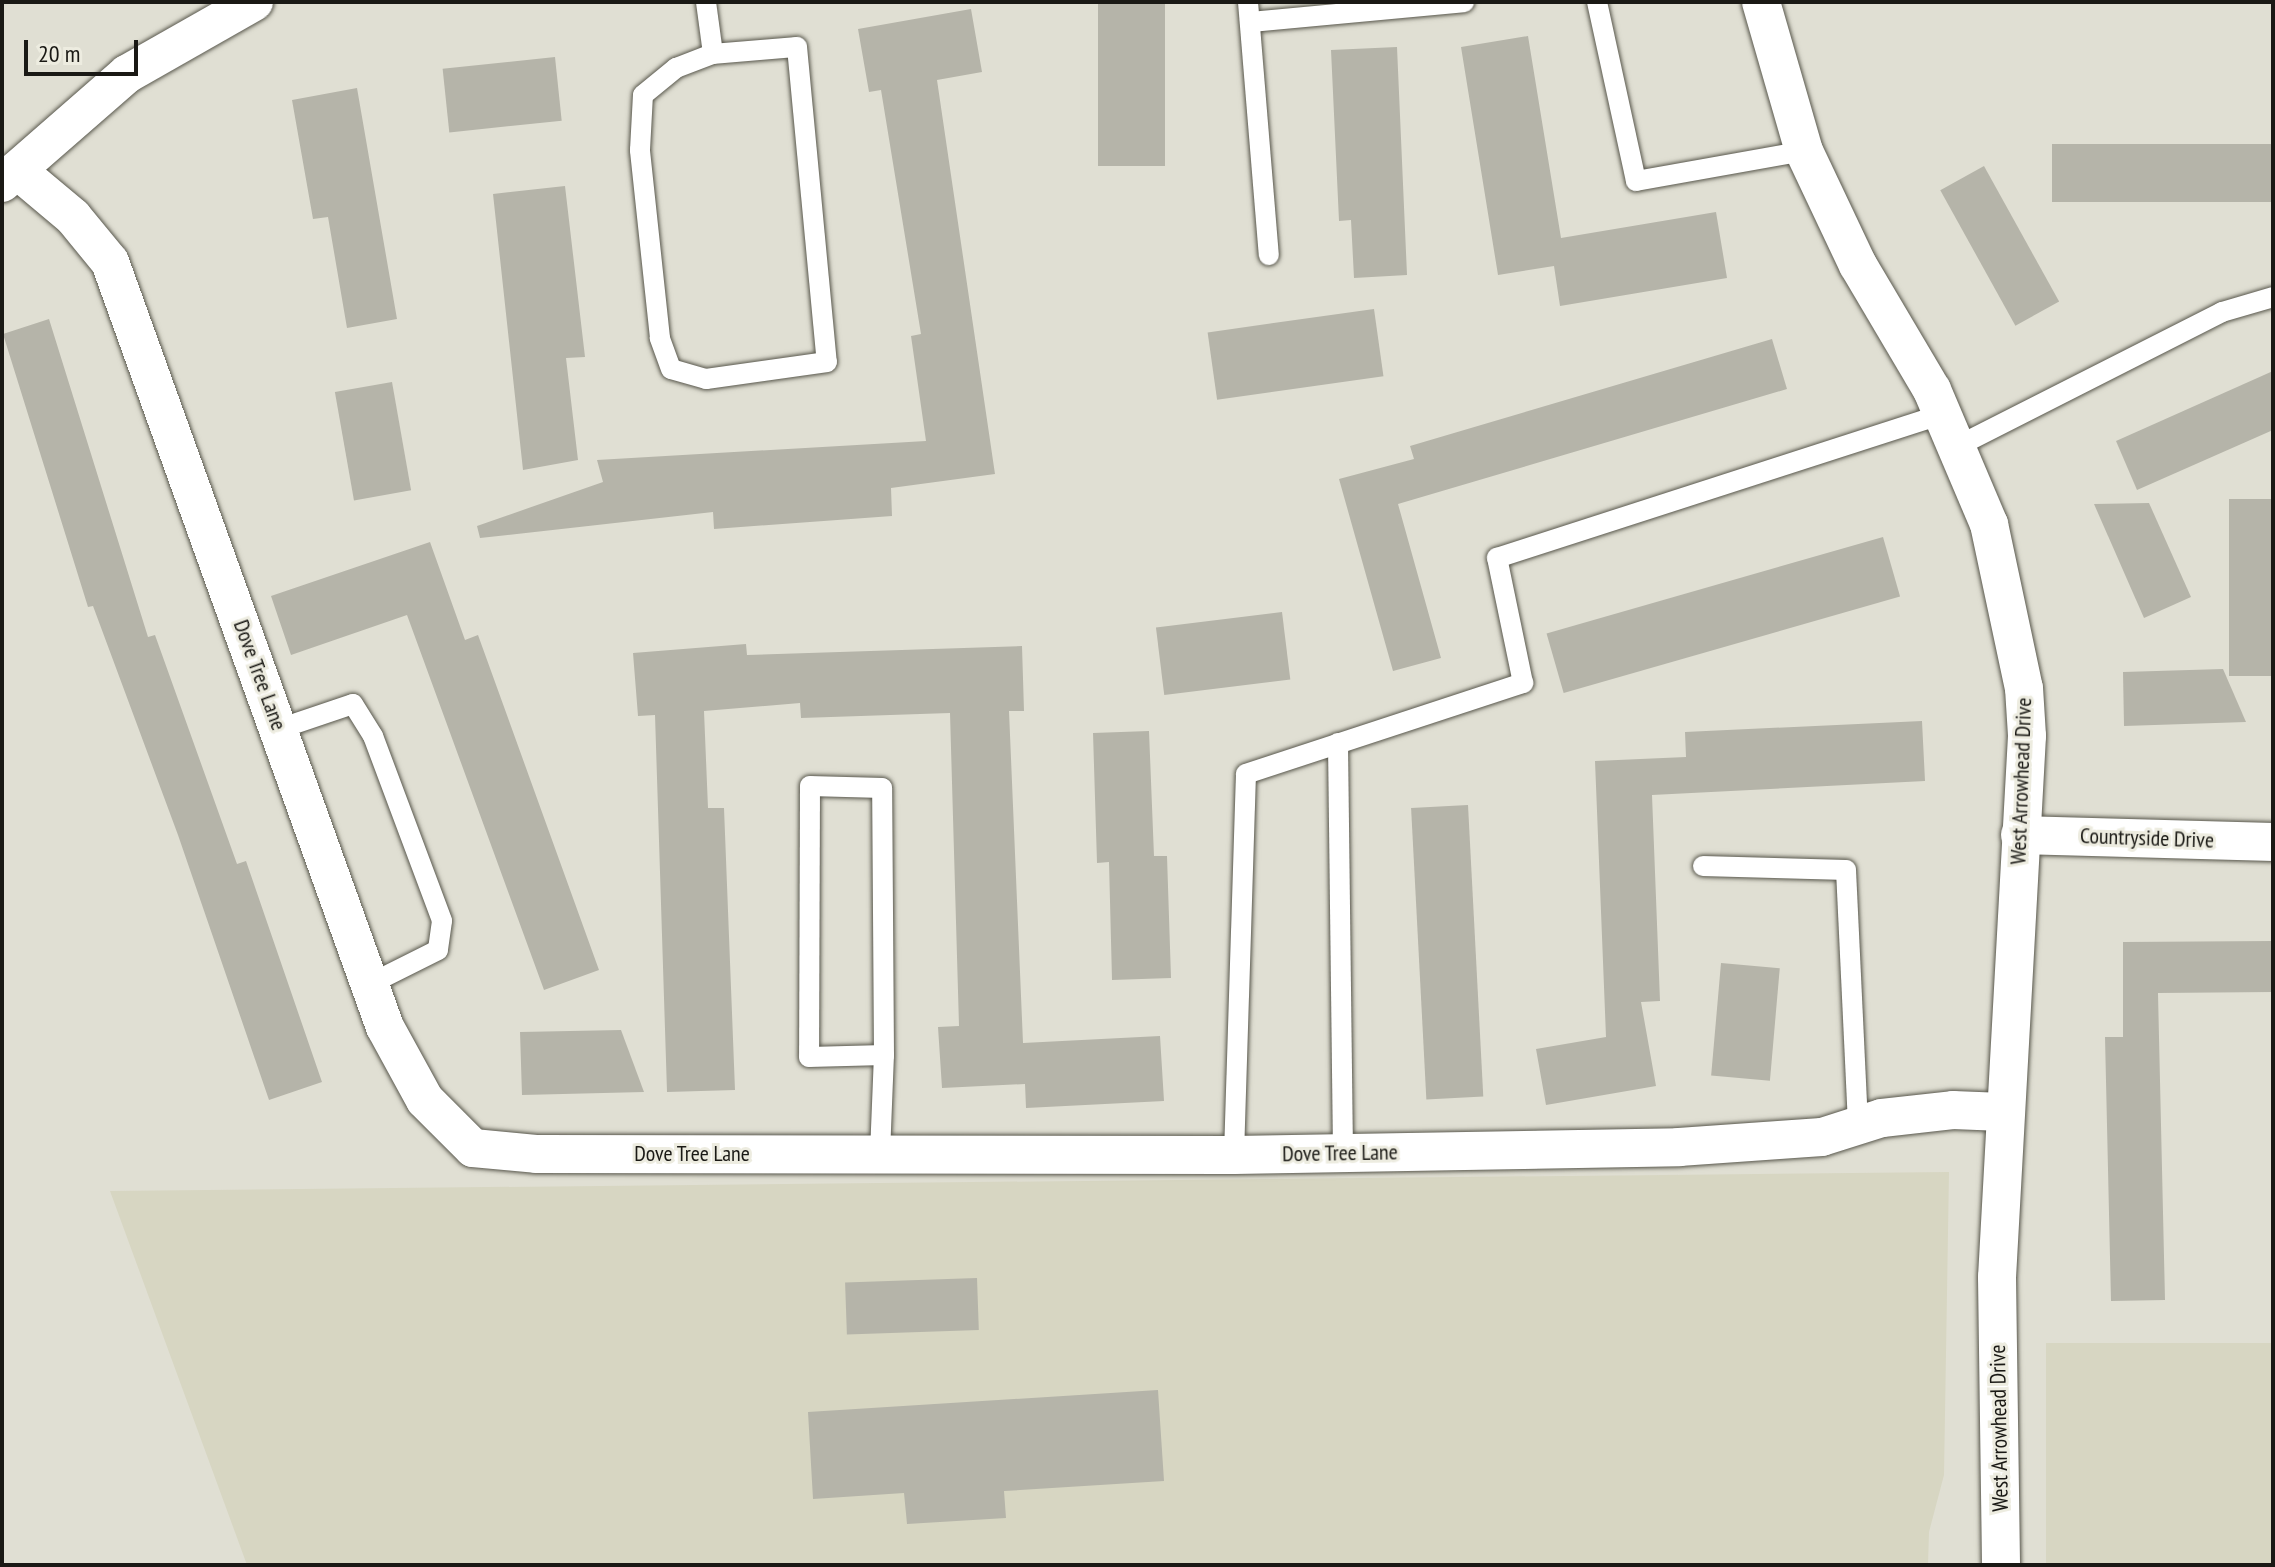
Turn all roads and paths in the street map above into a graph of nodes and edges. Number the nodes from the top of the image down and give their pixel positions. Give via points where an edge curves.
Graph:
1 (254, 2) edge
2 (706, 2) edge
3 (1464, 2) edge
4 (1597, 2) edge
5 (1761, 2) edge
6 (1249, 12) edge
7 (713, 54) junction
8 (1804, 151) junction
9 (9, 177) edge
10 (1269, 255) dead end
11 (2273, 297) edge
12 (1951, 430) junction
13 (279, 729) junction
14 (1338, 743) junction
15 (2020, 835) junction
16 (2273, 842) edge
17 (1703, 866) dead end
18 (370, 984) junction
19 (884, 1055) junction
20 (2003, 1112) junction
21 (1858, 1125) junction
22 (1343, 1153) junction
23 (880, 1154) junction
24 (1234, 1155) junction
25 (2001, 1565) edge

1 - 9 street via 127,74
2 - 7 lane
3 - 6 lane
4 - 8 lane via 1636,181
5 - 8 street, West Arrowhead Drive
6 - 10 lane
7 - 7 lane via 797,47 827,362 706,379 671,369 660,338 640,150 643,95 676,68
8 - 12 street, West Arrowhead Drive via 1858,265
9 - 13 street, Dove Tree Lane via 73,217 110,262
11 - 12 lane via 2222,312
12 - 14 lane via 1497,558 1523,683
12 - 15 street, West Arrowhead Drive via 1989,524 2024,688
13 - 18 street, Dove Tree Lane
13 - 18 lane via 353,704 373,736 442,921 438,950
14 - 22 lane
14 - 24 lane via 1246,774
15 - 16 street, Countryside Drive
15 - 20 street, West Arrowhead Drive
17 - 21 lane via 1846,870
18 - 23 street, Dove Tree Lane via 425,1100 473,1148 536,1154
19 - 19 lane via 882,788 810,786 809,1057
19 - 23 lane
20 - 21 street, Dove Tree Lane via 1953,1110
20 - 25 street, West Arrowhead Drive via 1997,1277
21 - 22 street, Dove Tree Lane via 1822,1137 1707,1146
22 - 24 street, Dove Tree Lane
23 - 24 street, Dove Tree Lane

